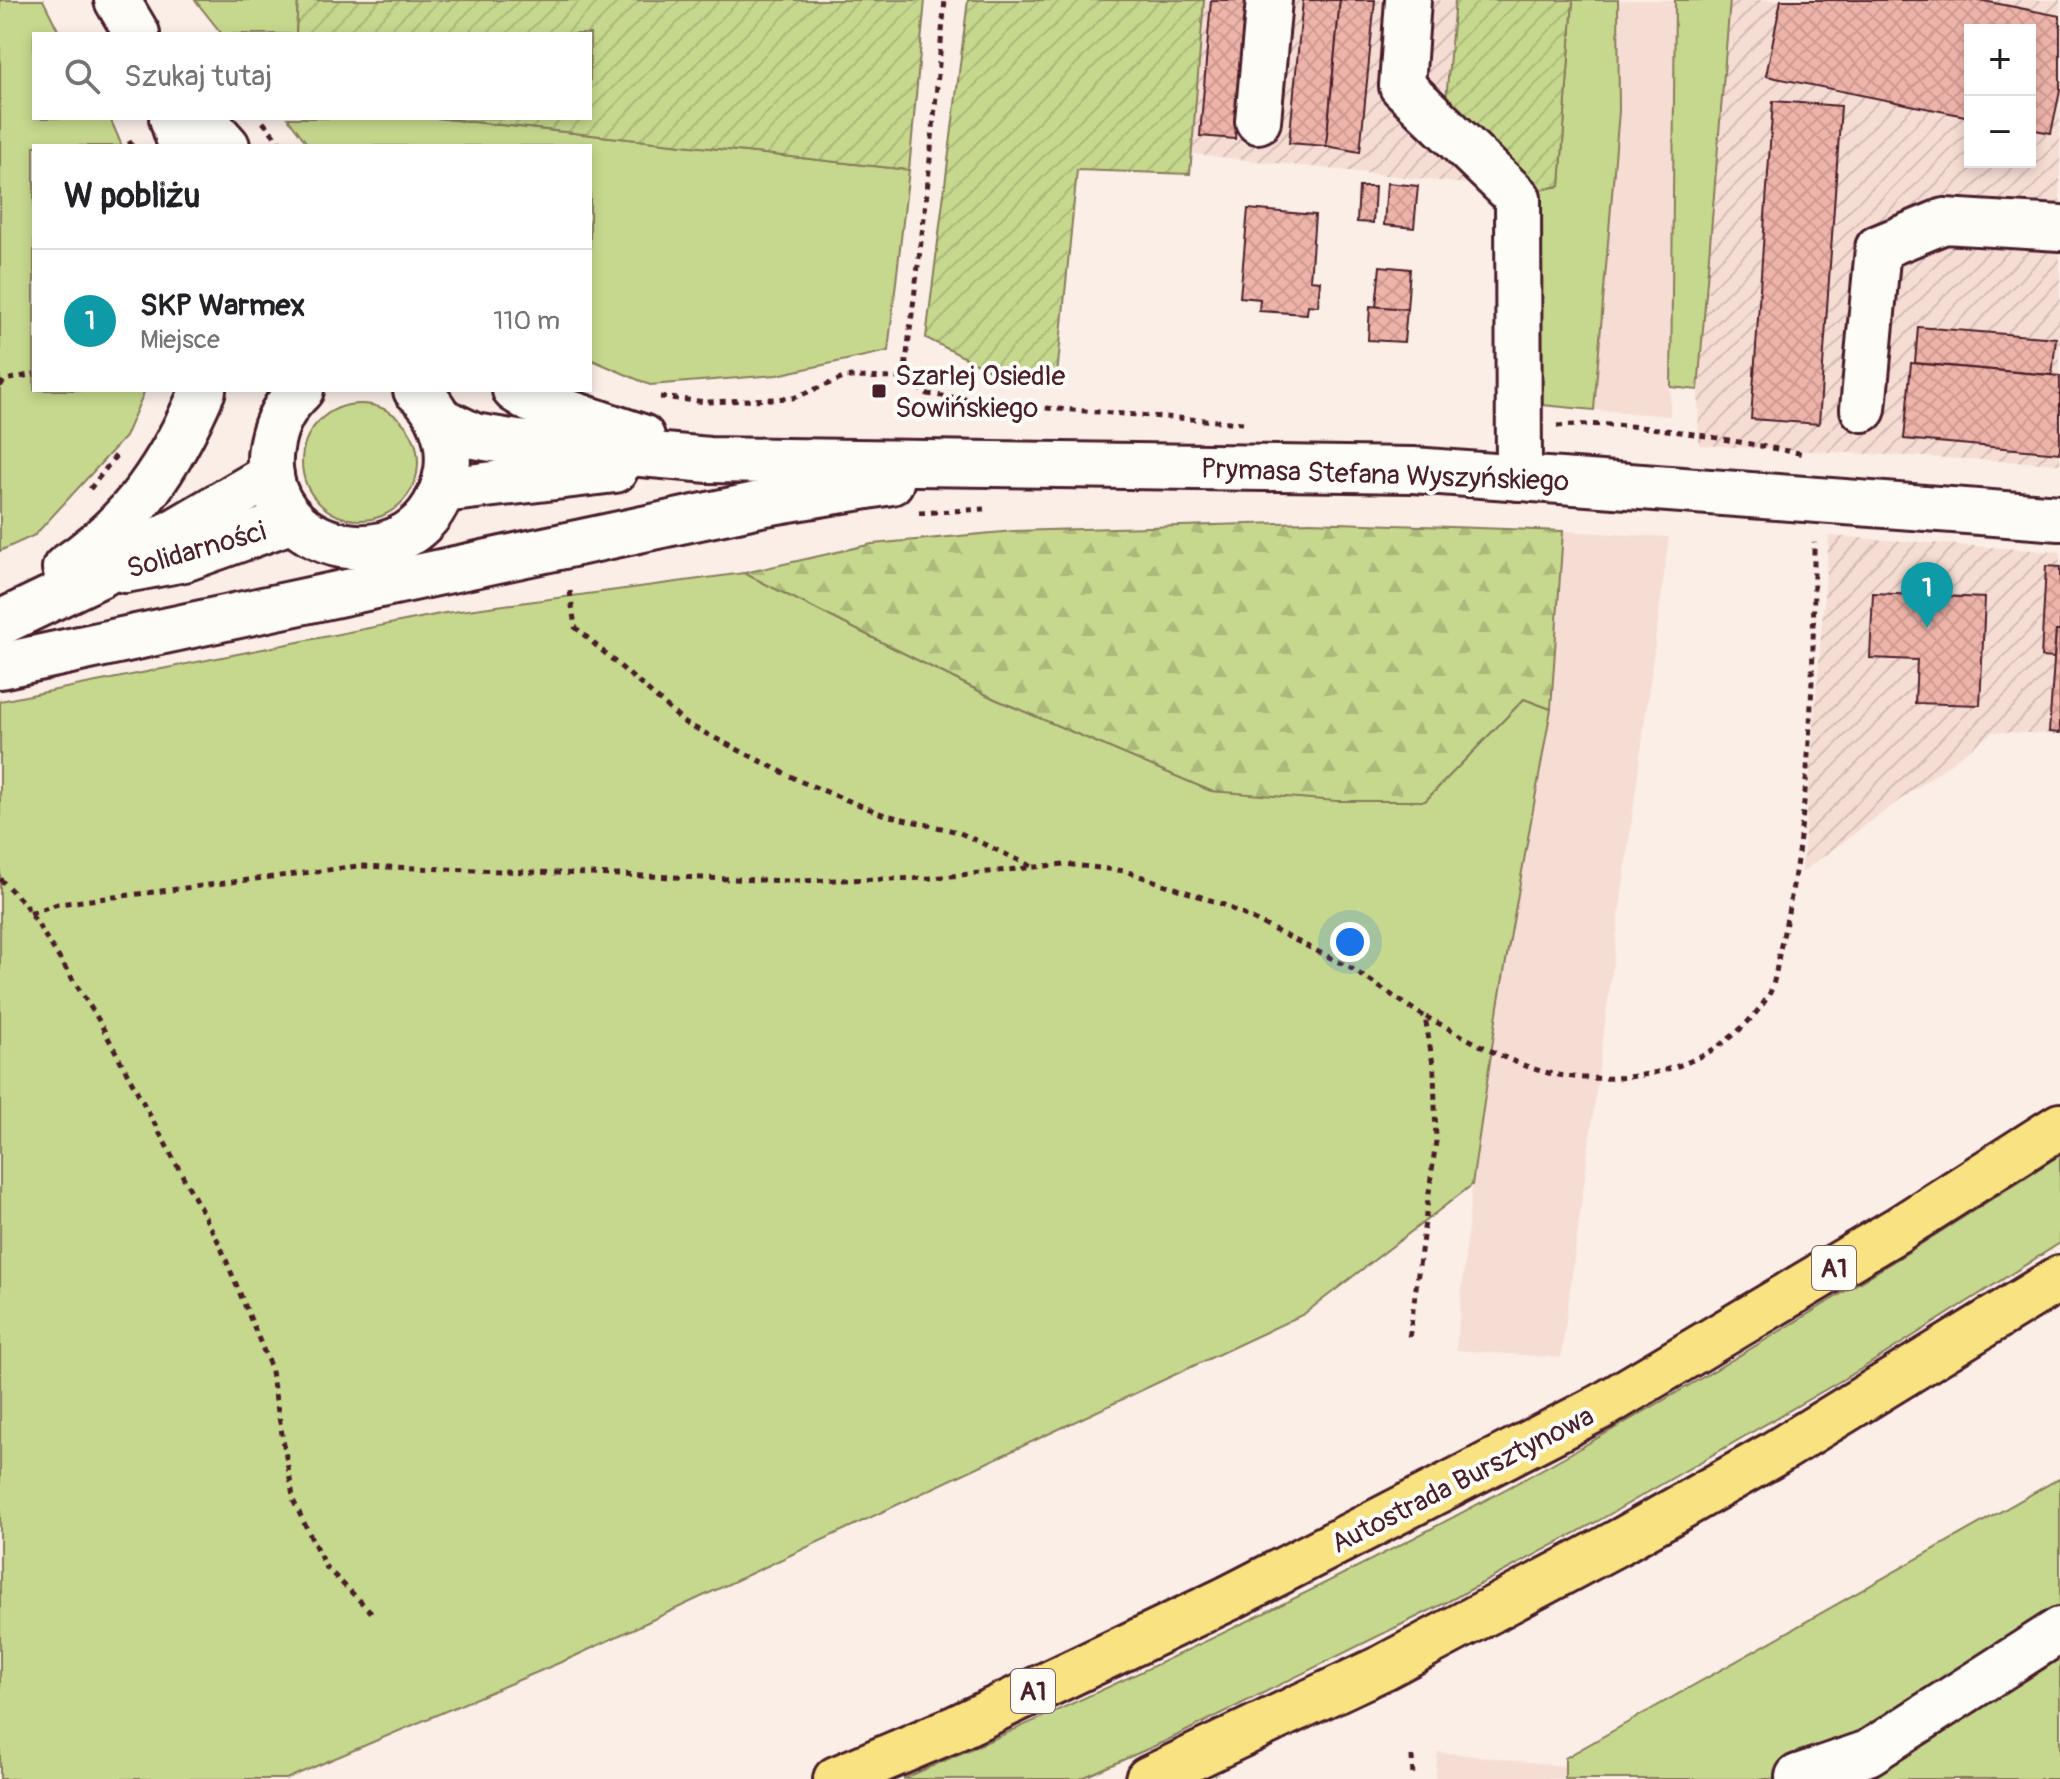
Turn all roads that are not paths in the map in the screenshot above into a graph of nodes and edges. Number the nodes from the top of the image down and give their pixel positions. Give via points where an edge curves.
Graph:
1 (117, 0) edge
2 (1269, 0) edge
3 (1408, 0) edge
4 (136, 32) edge
5 (175, 120) edge
6 (176, 120) edge
7 (188, 120) edge
8 (204, 120) edge
9 (1258, 121) dead end
10 (181, 144) edge
11 (190, 144) edge
12 (204, 144) edge
13 (225, 144) edge
14 (2060, 228) edge
15 (202, 392) edge
16 (298, 392) edge
17 (518, 392) edge
18 (428, 405) edge
19 (1863, 409) dead end
20 (709, 460) junction
21 (1518, 460) junction
22 (993, 464) junction
23 (271, 475) junction
24 (443, 490) junction
25 (2060, 518) edge
26 (293, 520) junction
27 (100, 575) junction
28 (0, 611) edge
29 (0, 623) edge
30 (0, 666) edge
31 (2060, 1126) edge
32 (2060, 1278) edge
33 (2060, 1630) edge
34 (1798, 1777) dead end
35 (836, 1779) edge
36 (1148, 1779) edge

1 - 4 street
2 - 9 street
3 - 21 street via 1402,86 1518,198
5 - 10 street
6 - 11 street
7 - 12 street
8 - 13 street
14 - 19 street via 1944,221 1878,248
15 - 28 street via 183,437 133,512 83,556
16 - 23 street via 276,422
17 - 20 street
18 - 20 street, Prymasa Stefana Wyszyńskiego via 474,436
18 - 24 street via 449,455
20 - 22 street, Prymasa Stefana Wyszyńskiego
20 - 24 street, Prymasa Stefana Wyszyńskiego
21 - 22 street, Prymasa Stefana Wyszyńskiego via 1413,470
21 - 25 street, Prymasa Stefana Wyszyńskiego
22 - 30 street via 765,503
23 - 26 street
23 - 27 street, Solidarności
24 - 26 street via 428,517 405,536 376,547 346,548 317,538
26 - 27 street, Solidarności via 184,559
27 - 29 street, Solidarności
31 - 35 highway, Autostrada Bursztynowa / A1, bridge via 1604,1405 1229,1598
32 - 36 highway, bridge via 1621,1541 1384,1667
33 - 34 street via 1868,1753

